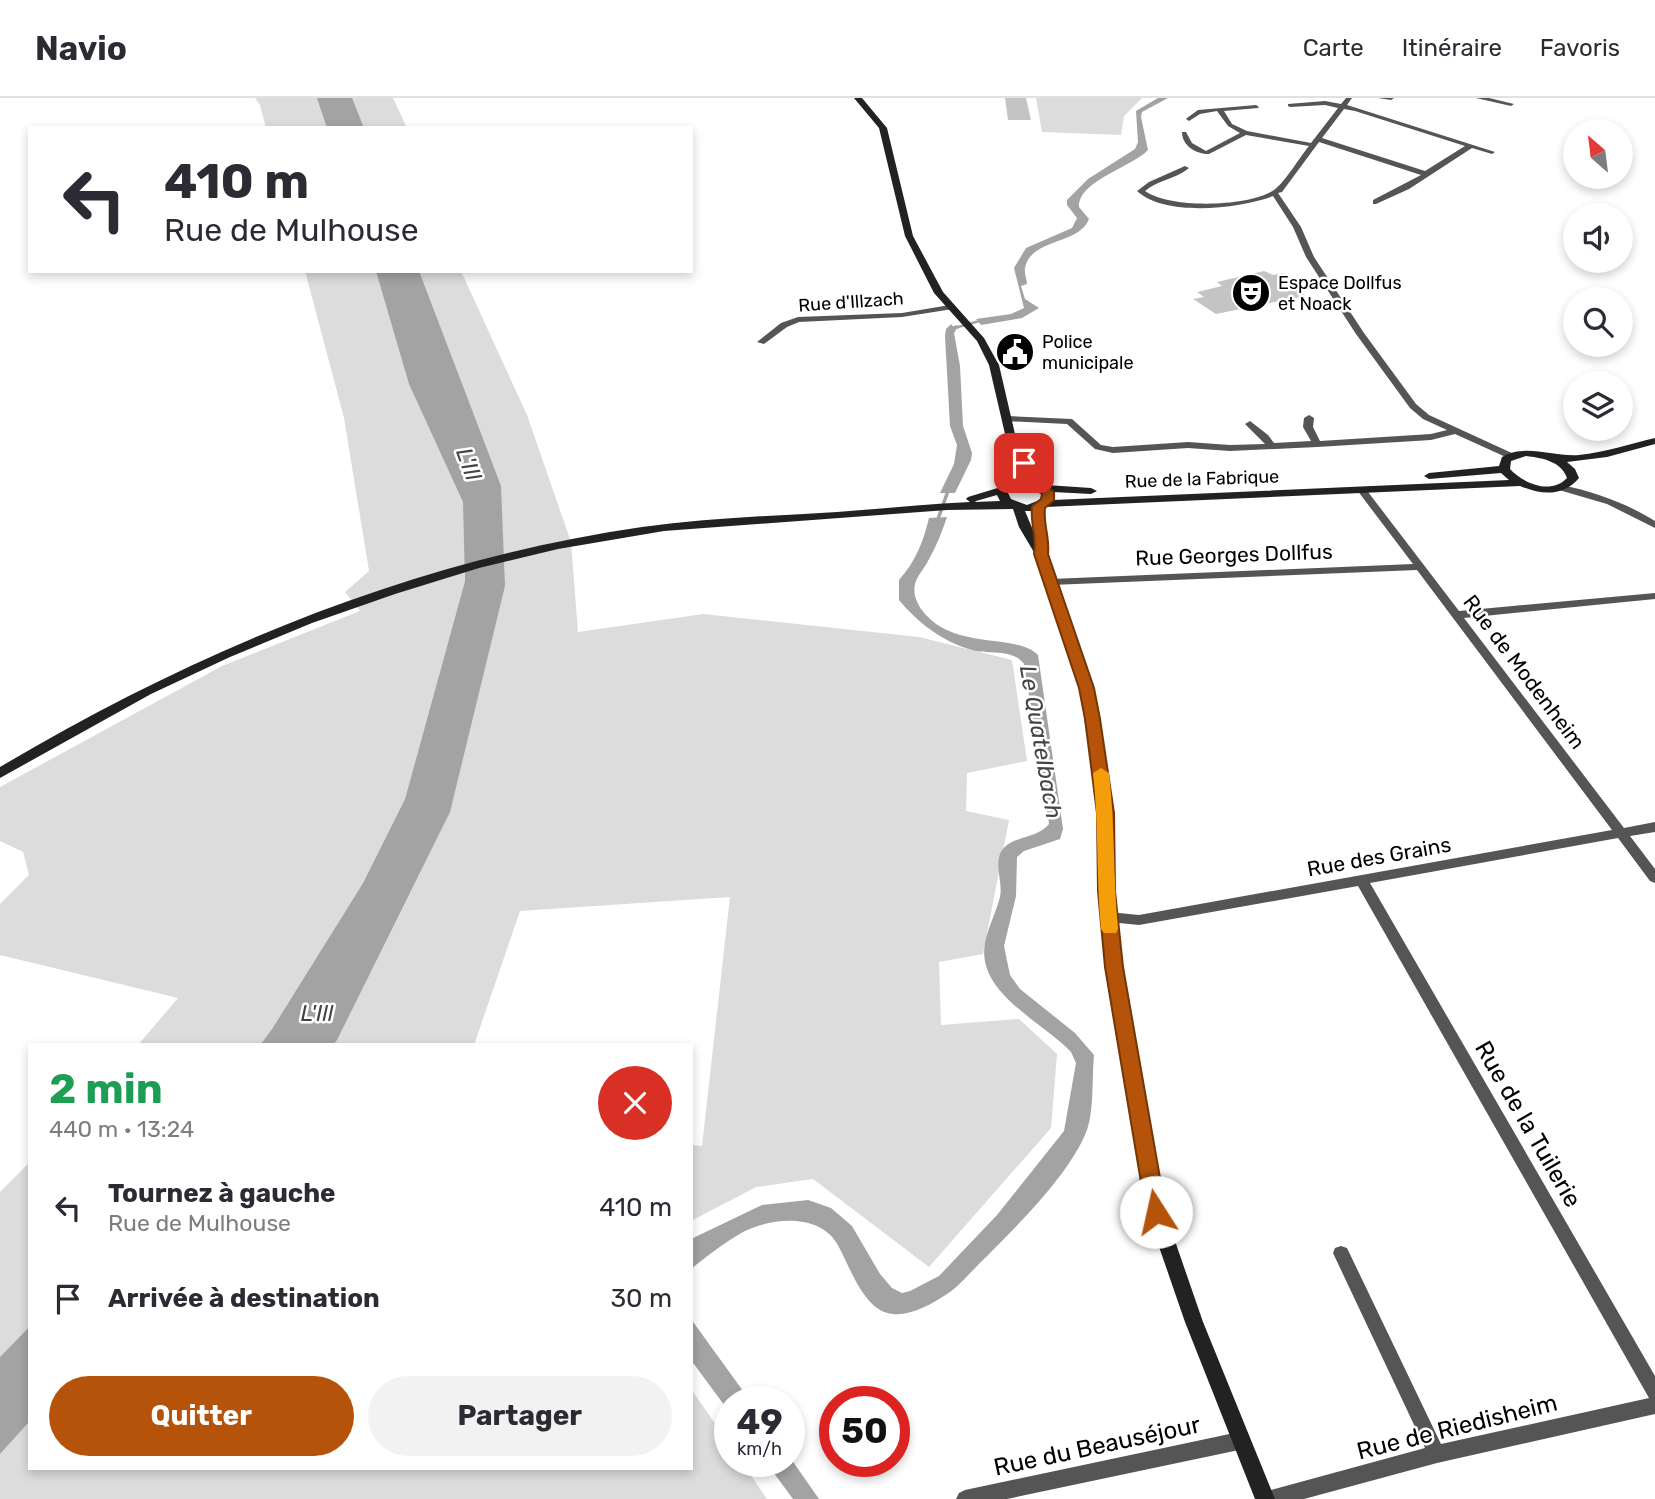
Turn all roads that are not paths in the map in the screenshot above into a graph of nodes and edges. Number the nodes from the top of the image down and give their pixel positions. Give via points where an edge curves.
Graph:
1 (858, 98) edge
2 (1349, 98) edge
3 (1381, 98) edge
4 (1391, 98) edge
5 (1479, 98) edge
6 (866, 102) edge
7 (1511, 104) dead end
8 (1290, 105) dead end
9 (1342, 106) junction
10 (1256, 107) dead end
11 (1219, 109) junction
12 (1189, 118) dead end
13 (1245, 133) junction
14 (1184, 134) dead end
15 (1315, 142) junction
16 (1470, 146) junction
17 (1492, 152) dead end
18 (1185, 168) dead end
19 (1426, 174) junction
20 (1275, 194) junction
21 (1376, 202) dead end
22 (950, 307) junction
23 (761, 342) dead end
24 (1309, 418) dead end
25 (1008, 419) junction
26 (1250, 424) dead end
27 (1454, 431) junction
28 (1010, 435) junction
29 (1655, 441) edge
30 (1317, 444) junction
31 (1271, 446) junction
32 (1615, 452) junction
33 (1511, 456) junction
34 (1556, 459) junction
35 (1504, 469) junction
36 (1568, 480) junction
37 (1521, 483) junction
38 (1359, 485) junction
39 (1039, 486) junction
40 (1006, 487) junction
41 (958, 504) junction
42 (1041, 505) junction
43 (1015, 506) junction
44 (1655, 525) edge
45 (1041, 554) junction
46 (1419, 567) junction
47 (1051, 582) junction
48 (1655, 596) edge
49 (1456, 615) junction
50 (0, 773) edge
51 (1655, 827) edge
52 (1622, 833) junction
53 (1655, 878) edge
54 (1361, 880) junction
55 (1108, 917) junction
56 (1341, 1253) dead end
57 (1655, 1392) edge
58 (1655, 1405) edge
59 (1240, 1441) junction
60 (1437, 1454) junction
61 (965, 1499) edge
62 (1265, 1499) edge
63 (1271, 1499) edge

1 - 6 main road
2 - 9 street
3 - 4 street
5 - 7 street
6 - 22 main road via 889,145 909,236
8 - 9 street
9 - 15 street
9 - 16 street
10 - 11 street
11 - 12 street
11 - 13 street via 1230,125
13 - 14 street via 1207,153 1196,150
13 - 15 street
15 - 19 street
15 - 20 street
16 - 17 street
16 - 19 street
18 - 20 street via 1141,191 1152,200 1218,204
19 - 21 street
20 - 27 street via 1324,279 1413,406
22 - 23 street, Rue d'Illzach via 902,315 798,320
22 - 25 main road via 972,329 992,360
24 - 30 street via 1308,427
25 - 28 main road
25 - 31 street via 1069,421 1105,450
26 - 31 street
27 - 30 street via 1431,437
27 - 33 street
28 - 39 main road
28 - 40 main road
29 - 32 main road
30 - 31 street
32 - 34 main road
32 - 36 main road
33 - 34 main road via 1527,453
33 - 35 main road
34 - 36 main road
35 - 37 main road
35 - 38 main road, Rue de la Fabrique
36 - 37 main road, Rue de la Fabrique via 1547,489
36 - 44 street via 1581,491
37 - 38 main road, Rue de la Fabrique
38 - 39 main road, Rue de la Fabrique via 1137,491
38 - 42 main road, Rue de la Fabrique
38 - 46 street, Rue de Modenheim
39 - 40 main road, Rue de la Fabrique via 1019,482
39 - 42 main road via 1049,496
40 - 41 main road, Rue de la Fabrique
40 - 43 main road via 1003,497
41 - 43 main road, Rue de la Fabrique
41 - 50 main road via 638,531 462,571 311,620 217,659 85,724
42 - 43 main road, Rue de la Fabrique
42 - 45 main road via 1037,519
43 - 45 main road
45 - 47 main road
46 - 47 street, Rue Georges Dollfus
46 - 49 street, Rue de Modenheim
47 - 55 main road via 1092,719 1105,813
48 - 49 street
49 - 52 street, Rue de Modenheim
51 - 52 street, Rue des Grains
52 - 53 street, Rue de Modenheim
52 - 54 street, Rue des Grains
54 - 55 street, Rue des Grains via 1139,920
54 - 57 street, Rue de la Tuilerie
55 - 59 main road via 1156,1212
56 - 60 street
58 - 60 street, Rue de Riedisheim
59 - 61 street, Rue du Beauséjour
59 - 62 main road
60 - 63 street, Rue de Riedisheim

